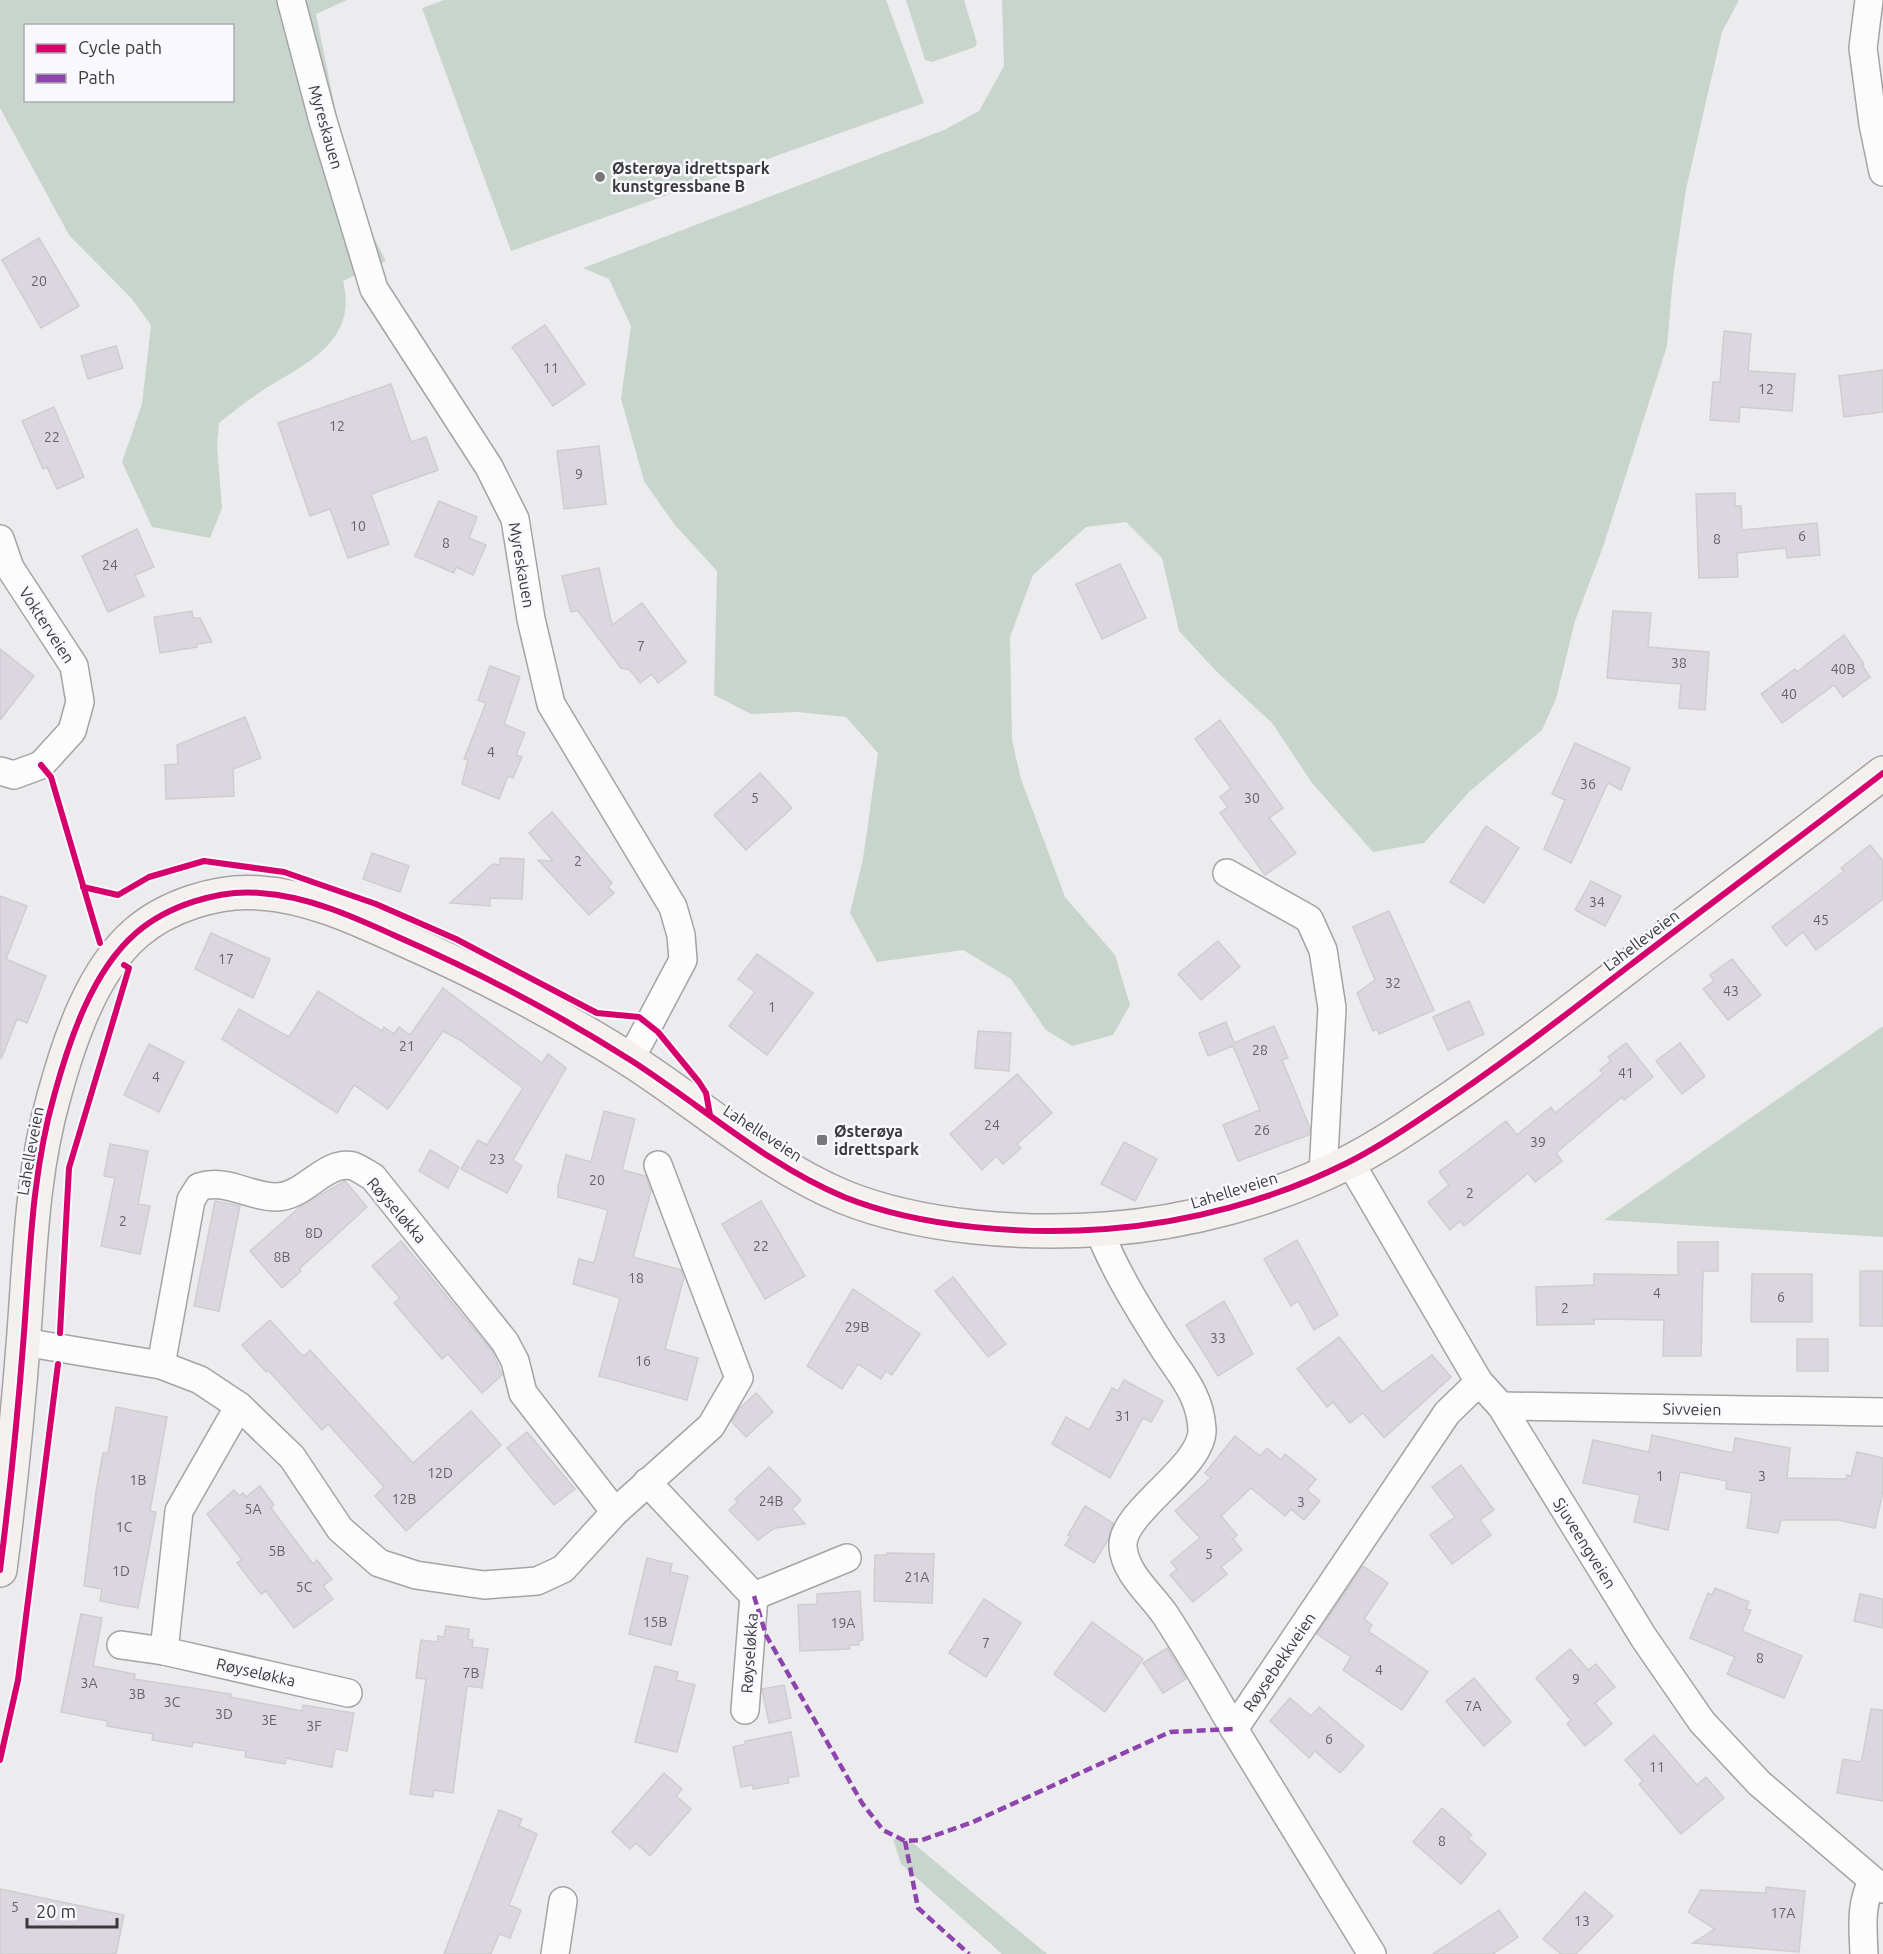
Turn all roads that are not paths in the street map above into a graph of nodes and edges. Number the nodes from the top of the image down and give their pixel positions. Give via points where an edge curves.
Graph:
1 (291, 0) edge
2 (1869, 0) edge
3 (1883, 172) edge
4 (0, 539) edge
5 (0, 771) edge
6 (1883, 774) edge
7 (1227, 873) dead end
8 (630, 1060) junction
9 (658, 1165) dead end
10 (1337, 1168) junction
11 (1099, 1230) junction
12 (23, 1342) junction
13 (161, 1365) junction
14 (1479, 1382) junction
15 (239, 1406) junction
16 (1501, 1407) junction
17 (1883, 1412) edge
18 (647, 1482) junction
19 (615, 1512) junction
20 (848, 1558) dead end
21 (0, 1570) edge
22 (753, 1596) junction
23 (121, 1645) dead end
24 (164, 1651) junction
25 (348, 1692) dead end
26 (745, 1710) dead end
27 (1234, 1729) junction
28 (1878, 1886) edge
29 (563, 1901) dead end
30 (555, 1954) edge
31 (1372, 1954) edge
32 (1864, 1954) edge

1 - 8 street, Myreskauen via 374,289 489,467 515,519 531,619 551,704 673,908 683,960
2 - 3 street via 1863,48
4 - 5 street, Vokterveien via 10,568 74,666 80,702 72,731 41,765 14,776
6 - 10 street, Lahelleveien via 1488,1074 1381,1145
7 - 10 street via 1308,919 1323,950 1332,1008
8 - 11 street, Lahelleveien via 780,1162 842,1196 904,1215 955,1224
8 - 12 street, Lahelleveien via 453,961 342,912 258,892 216,895 180,908 141,928 113,956 89,1001 54,1093 32,1217
9 - 18 street via 740,1378 711,1426
10 - 11 street, Lahelleveien via 1297,1185 1193,1217
10 - 14 street, Sjuveengveien
11 - 27 street via 1122,1280 1197,1397 1203,1432 1187,1465 1155,1495 1130,1528 1123,1545 1127,1564 1165,1614
12 - 13 street
12 - 21 street, Lahelleveien
13 - 15 street via 200,1380
13 - 19 street, Røyseløkka via 191,1200 199,1187 213,1182 276,1197 294,1194 338,1166 353,1166 373,1177 505,1342 515,1361 523,1393
14 - 16 street, Sjuveengveien
14 - 27 street, Røysebekkveien via 1447,1413
15 - 19 street via 292,1457 340,1529 379,1563 416,1575 484,1585 537,1581 563,1569
15 - 24 street via 179,1511
16 - 17 street, Sivveien
16 - 28 street, Sjuveengveien via 1644,1638 1702,1722 1759,1783
18 - 19 street
18 - 22 street, Røyseløkka
20 - 22 street, Røyseløkka
22 - 26 street, Røyseløkka
23 - 24 street, Røyseløkka
24 - 25 street, Røyseløkka
27 - 31 street, Røysebekkveien
28 - 32 street, Sjuveengveien via 1865,1896
29 - 30 street

